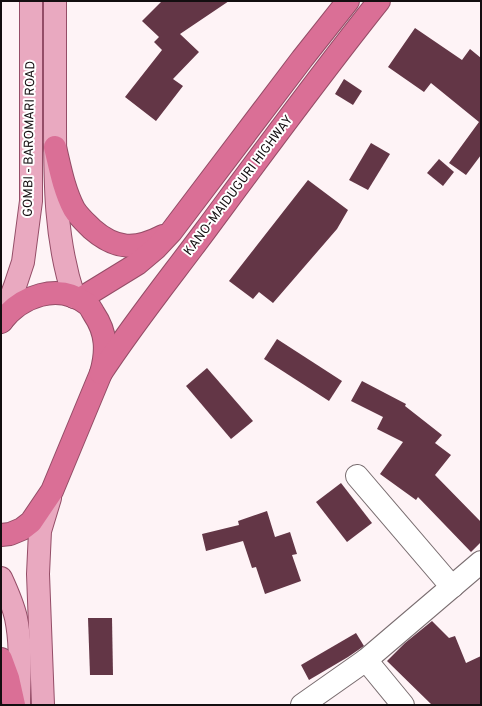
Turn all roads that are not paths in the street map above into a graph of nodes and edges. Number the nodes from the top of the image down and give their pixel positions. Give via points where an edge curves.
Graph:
1 (31, 1) edge
2 (55, 1) edge
3 (348, 1) edge
4 (379, 1) edge
5 (55, 147) junction
6 (171, 232) junction
7 (77, 298) junction
8 (1, 322) edge
9 (101, 373) junction
10 (358, 476) dead end
11 (52, 491) junction
12 (1, 535) edge
13 (481, 562) edge
14 (1, 578) edge
15 (452, 587) junction
16 (1, 659) edge
17 (366, 660) junction
18 (14, 705) edge
19 (19, 705) edge
20 (42, 705) edge
21 (302, 705) edge
22 (402, 705) edge

1 - 8 main road, GOMBI - BAROMARI ROAD via 31,201 23,262
2 - 5 main road, GOMBI - BAROMARI ROAD
3 - 6 highway, KANO-MAIDUGURI HIGHWAY
4 - 9 highway, KANO-MAIDUGURI HIGHWAY via 126,334
5 - 6 highway via 62,179 75,210 97,233 108,241 123,246 138,246
5 - 7 main road, GOMBI - BAROMARI ROAD via 59,232 67,275
6 - 7 highway, KANO-MAIDUGURI HIGHWAY via 137,264
7 - 8 highway via 50,293 36,295 21,302
7 - 9 highway via 89,305 103,330 105,345
9 - 11 highway
10 - 15 street
11 - 12 highway via 31,522 22,529
11 - 20 main road via 40,531 38,574
13 - 15 street
14 - 19 main road via 16,617 20,646
15 - 17 street
16 - 18 highway
17 - 21 street
17 - 22 street

